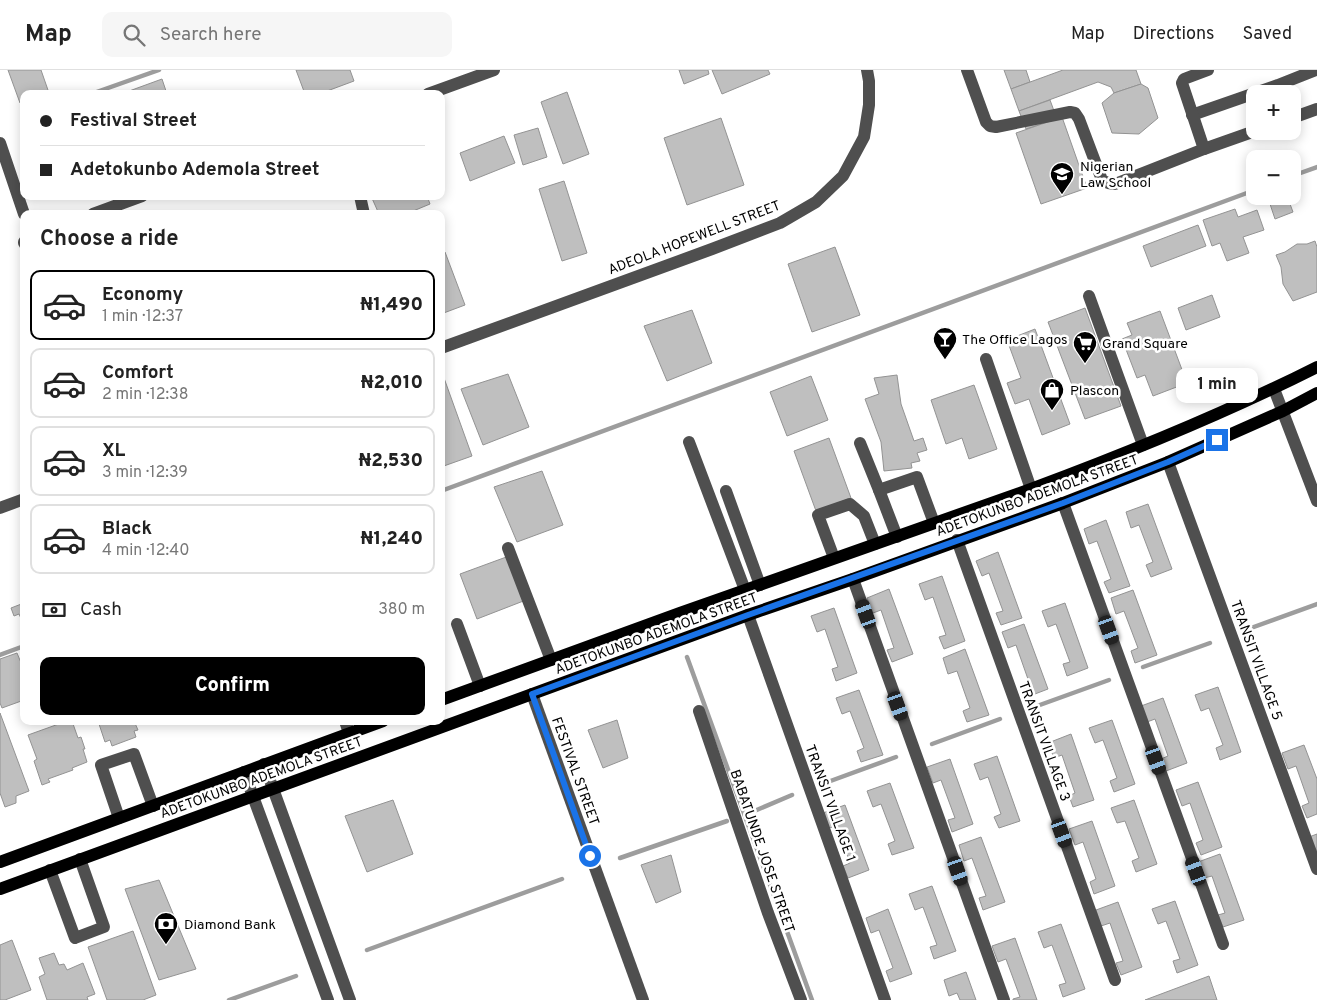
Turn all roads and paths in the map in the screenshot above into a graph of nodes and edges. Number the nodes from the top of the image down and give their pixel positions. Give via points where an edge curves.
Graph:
1 (494, 70) edge
2 (867, 70) edge
3 (967, 70) edge
4 (1208, 70) edge
5 (1316, 70) edge
6 (439, 90) edge
7 (1317, 109) edge
8 (1192, 115) junction
9 (1301, 115) edge
10 (1246, 134) edge
11 (0, 143) edge
12 (1204, 149) junction
13 (131, 200) edge
14 (23, 210) edge
15 (104, 210) edge
16 (1089, 296) dead end
17 (445, 347) edge
18 (986, 359) dead end
19 (1317, 367) edge
20 (1274, 389) junction
21 (1317, 393) edge
22 (1283, 410) junction
23 (689, 442) dead end
24 (860, 443) dead end
25 (1143, 445) junction
26 (1168, 462) junction
27 (1031, 489) junction
28 (879, 490) junction
29 (726, 491) dead end
30 (20, 500) edge
31 (1317, 501) edge
32 (1063, 503) junction
33 (0, 508) edge
34 (934, 523) junction
35 (897, 537) junction
36 (957, 540) junction
37 (875, 544) junction
38 (508, 548) dead end
39 (834, 558) junction
40 (853, 579) junction
41 (760, 585) junction
42 (745, 590) junction
43 (748, 615) junction
44 (457, 624) dead end
45 (551, 660) junction
46 (480, 686) junction
47 (532, 694) junction
48 (445, 699) edge
49 (699, 711) dead end
50 (347, 727) edge
51 (264, 764) junction
52 (244, 772) junction
53 (273, 789) junction
54 (252, 796) junction
55 (153, 806) junction
56 (119, 818) junction
57 (80, 859) junction
58 (0, 862) edge
59 (1317, 869) edge
60 (50, 870) junction
61 (0, 888) edge
62 (1223, 944) dead end
63 (1115, 980) dead end
64 (328, 1000) edge
65 (350, 1000) edge
66 (642, 1000) edge
67 (800, 1000) edge
68 (886, 1000) edge
69 (1004, 1000) edge

1 - 6 street
2 - 17 street, ADEOLA HOPEWELL STREET via 869,105 864,137 843,176 816,202 780,223
3 - 12 street via 990,126 1070,112 1075,114 1102,180 1108,184
4 - 8 street via 1184,79 1182,83
5 - 8 street
7 - 9 street
8 - 12 street
10 - 12 street
11 - 14 street
13 - 15 street
16 - 25 street
18 - 27 street
19 - 20 main road, ADETOKUNBO ADEMOLA STREET
20 - 22 street
20 - 25 main road, ADETOKUNBO ADEMOLA STREET
21 - 22 main road, ADETOKUNBO ADEMOLA STREET
22 - 26 main road, ADETOKUNBO ADEMOLA STREET
22 - 31 street
23 - 42 street
24 - 28 street
25 - 27 main road, ADETOKUNBO ADEMOLA STREET
26 - 32 main road, ADETOKUNBO ADEMOLA STREET
26 - 59 street, TRANSIT VILLAGE 5
27 - 34 main road, ADETOKUNBO ADEMOLA STREET
28 - 34 street via 917,476
28 - 35 street
29 - 41 street
30 - 33 street
32 - 36 main road, ADETOKUNBO ADEMOLA STREET
32 - 62 street
34 - 35 main road, ADETOKUNBO ADEMOLA STREET
35 - 37 main road, ADETOKUNBO ADEMOLA STREET
36 - 40 main road, ADETOKUNBO ADEMOLA STREET
36 - 63 street, TRANSIT VILLAGE 3
37 - 39 main road, ADETOKUNBO ADEMOLA STREET
37 - 39 street via 864,516 850,504 818,515
38 - 45 street
39 - 41 main road, ADETOKUNBO ADEMOLA STREET
40 - 43 main road, ADETOKUNBO ADEMOLA STREET
40 - 69 street
41 - 42 main road, ADETOKUNBO ADEMOLA STREET
42 - 45 main road, ADETOKUNBO ADEMOLA STREET
43 - 47 main road, ADETOKUNBO ADEMOLA STREET
43 - 68 street, TRANSIT VILLAGE 1
44 - 46 street
45 - 46 main road, ADETOKUNBO ADEMOLA STREET
46 - 48 main road, ADETOKUNBO ADEMOLA STREET
47 - 53 main road, ADETOKUNBO ADEMOLA STREET
47 - 66 street, FESTIVAL STREET
49 - 67 street, BABATUNDE JOSE STREET
50 - 51 main road, ADETOKUNBO ADEMOLA STREET
51 - 52 main road, ADETOKUNBO ADEMOLA STREET
51 - 53 street
52 - 54 street
52 - 55 main road, ADETOKUNBO ADEMOLA STREET
53 - 54 main road, ADETOKUNBO ADEMOLA STREET
53 - 65 street
54 - 57 main road, ADETOKUNBO ADEMOLA STREET
54 - 64 street
55 - 56 main road, ADETOKUNBO ADEMOLA STREET
55 - 56 street via 134,754 101,765
56 - 58 main road, ADETOKUNBO ADEMOLA STREET
57 - 60 main road, ADETOKUNBO ADEMOLA STREET
57 - 60 street via 104,927 75,938
60 - 61 main road, ADETOKUNBO ADEMOLA STREET

